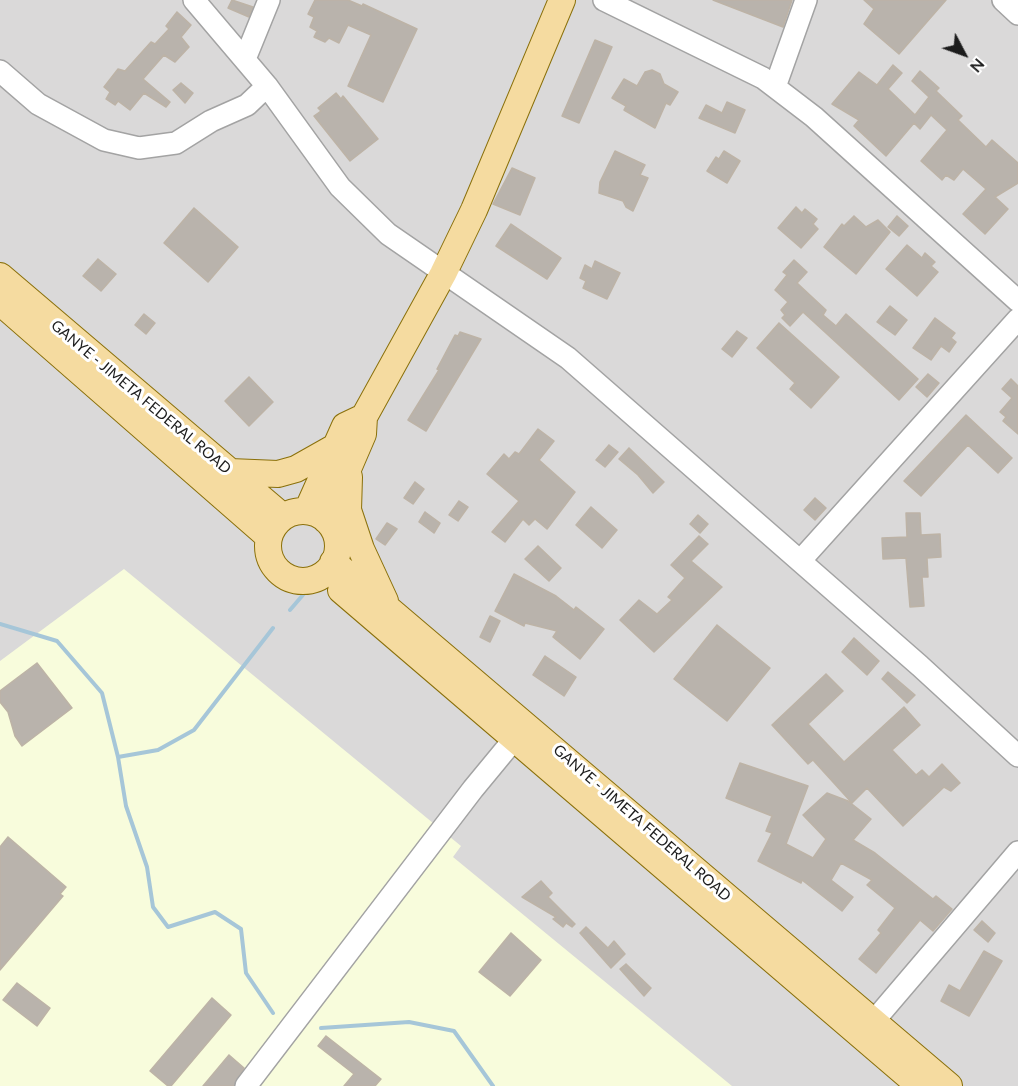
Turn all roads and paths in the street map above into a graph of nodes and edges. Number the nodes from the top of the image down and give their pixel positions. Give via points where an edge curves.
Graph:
1 (194, 0) edge
2 (269, 0) edge
3 (562, 0) edge
4 (604, 0) edge
5 (806, 0) edge
6 (1003, 0) edge
7 (1018, 14) edge
8 (245, 59) junction
9 (0, 71) edge
10 (267, 86) junction
11 (775, 87) junction
12 (443, 274) junction
13 (0, 276) edge
14 (1018, 301) edge
15 (0, 302) edge
16 (1018, 320) edge
17 (342, 456) junction
18 (230, 472) junction
19 (296, 521) junction
20 (800, 561) junction
21 (328, 568) junction
22 (388, 607) junction
23 (520, 732) junction
24 (1018, 756) edge
25 (1018, 852) edge
26 (873, 1022) junction
27 (246, 1086) edge
28 (920, 1086) edge
29 (949, 1086) edge

1 - 8 street
2 - 8 street
3 - 12 main road via 501,151
4 - 11 street
5 - 11 street
6 - 7 street
8 - 10 street
9 - 10 street via 38,104 104,140 139,148 176,143 247,105
10 - 12 street via 340,187 388,234
11 - 14 street via 831,132
12 - 17 main road via 364,417 345,426
12 - 20 street via 568,358
13 - 18 main road, GANYE - JIMETA FEDERAL ROAD
15 - 19 main road, GANYE - JIMETA FEDERAL ROAD
16 - 20 street
17 - 18 main road via 278,474
17 - 19 main road
17 - 22 main road via 348,510
18 - 19 main road, GANYE - JIMETA FEDERAL ROAD
19 - 21 main road via 337,537
19 - 21 main road via 272,562 283,574 298,580
20 - 24 street
21 - 22 main road, GANYE - JIMETA FEDERAL ROAD
21 - 23 main road, GANYE - JIMETA FEDERAL ROAD
22 - 23 main road, GANYE - JIMETA FEDERAL ROAD
23 - 26 main road, GANYE - JIMETA FEDERAL ROAD
23 - 27 street
23 - 28 main road, GANYE - JIMETA FEDERAL ROAD
25 - 26 street
26 - 29 main road, GANYE - JIMETA FEDERAL ROAD

